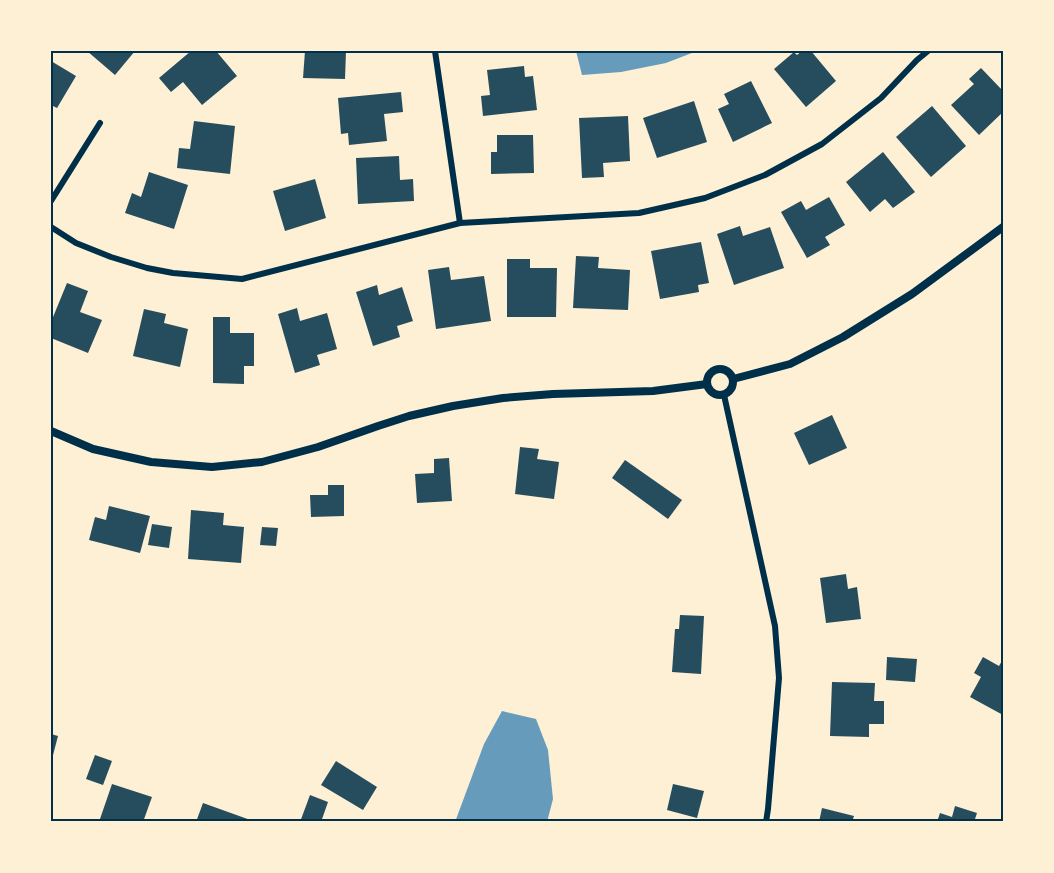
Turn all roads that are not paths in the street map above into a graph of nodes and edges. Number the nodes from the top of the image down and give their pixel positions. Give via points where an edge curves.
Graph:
1 (435, 51) edge
2 (928, 51) edge
3 (100, 123) dead end
4 (51, 201) edge
5 (460, 223) junction
6 (51, 227) edge
7 (1003, 227) edge
8 (733, 379) junction
9 (707, 384) junction
10 (724, 395) junction
11 (51, 431) edge
12 (766, 822) edge

1 - 5 street
2 - 5 street via 881,98 822,144 765,175 705,198 639,213
3 - 4 street
5 - 6 street via 242,279 147,268 76,243
7 - 8 street via 912,294 843,337 790,364
8 - 9 street via 730,372 717,369 710,374
8 - 10 street via 732,389
9 - 10 street via 712,393
9 - 11 street via 653,391 503,398 453,406 262,462 212,467 127,457 93,449
10 - 12 street via 775,626 779,678

